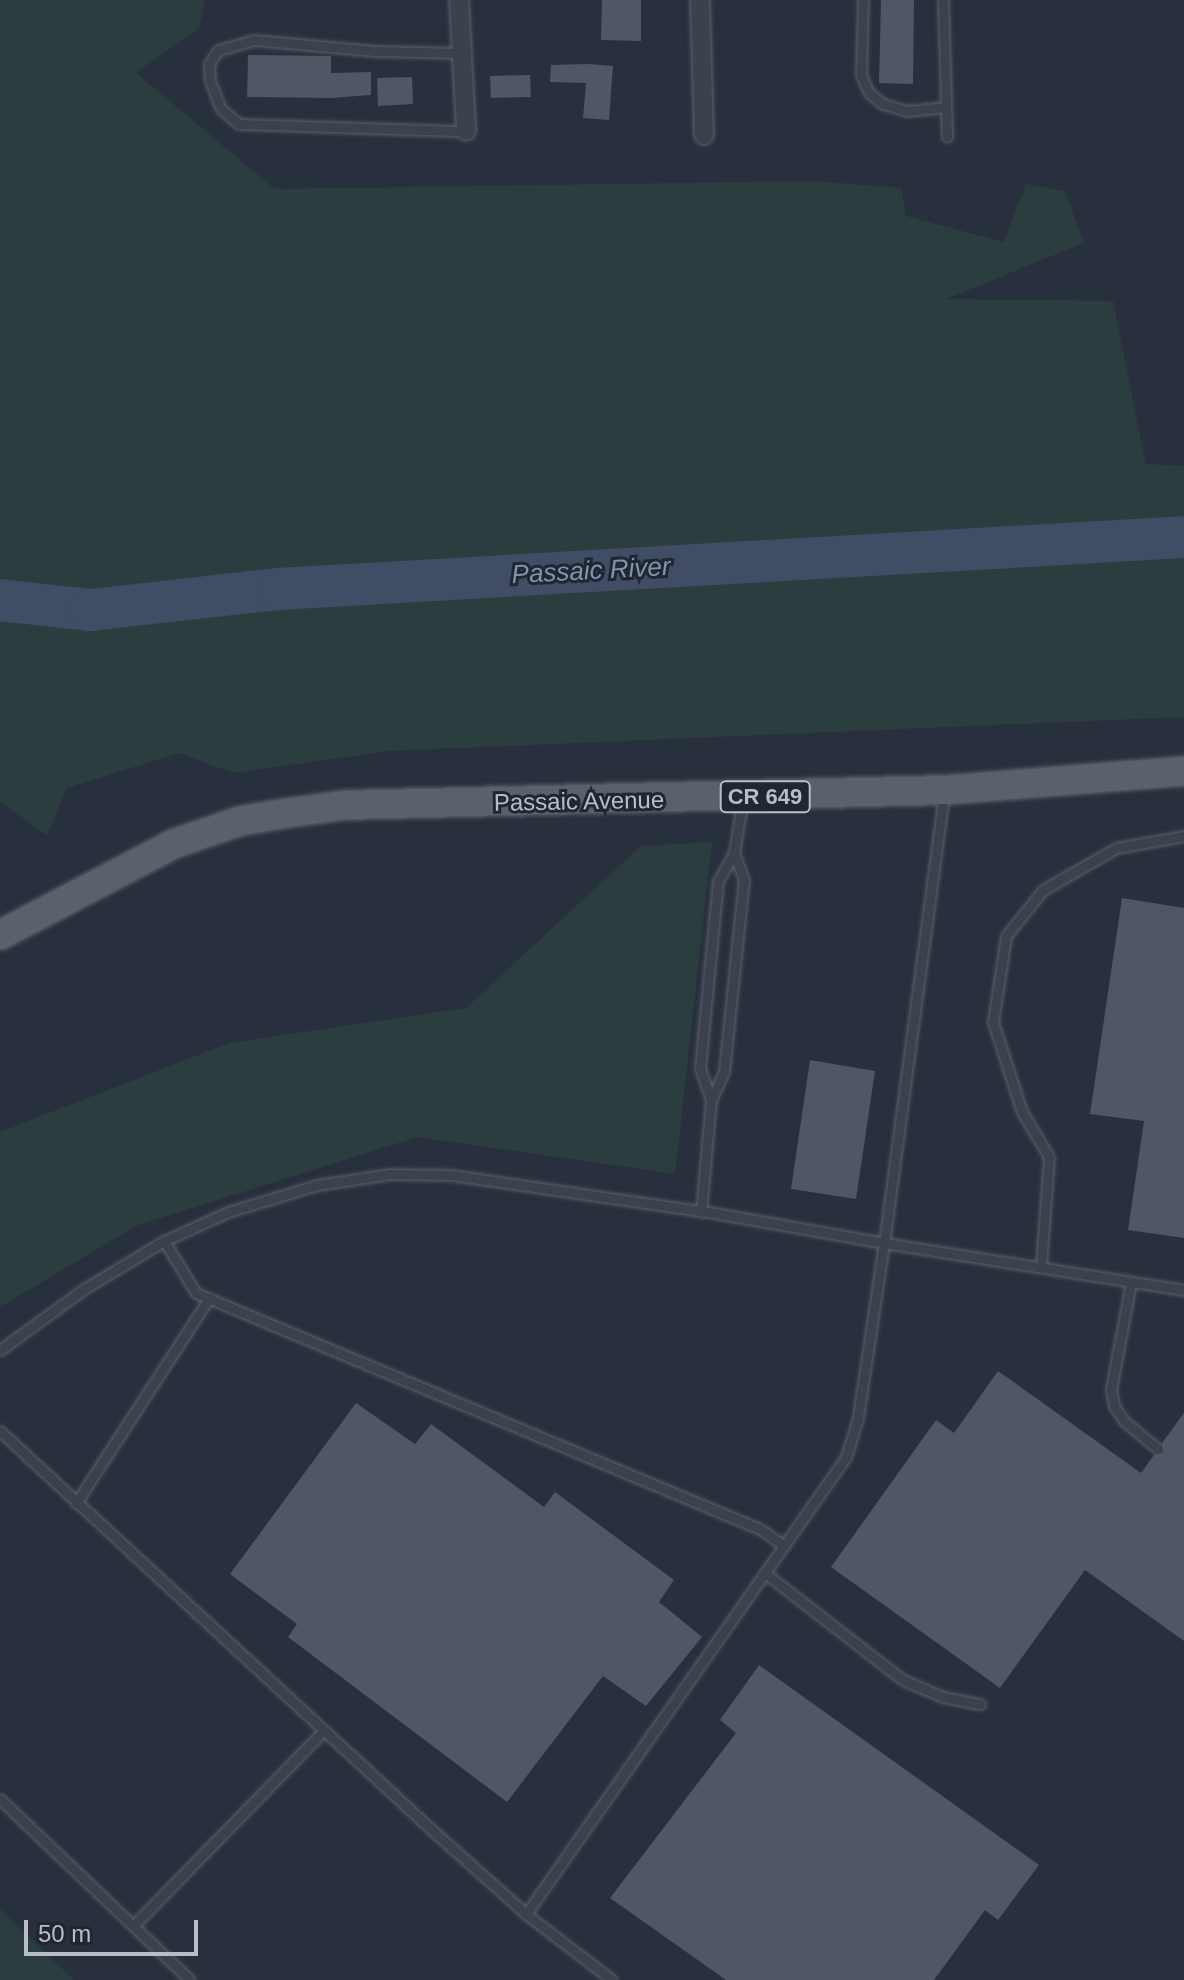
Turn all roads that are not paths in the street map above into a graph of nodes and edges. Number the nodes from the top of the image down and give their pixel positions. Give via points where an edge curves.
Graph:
1 (459, 0) edge
2 (700, 0) edge
3 (863, 0) edge
4 (943, 0) edge
5 (462, 53) junction
6 (946, 107) junction
7 (466, 131) joint
8 (704, 135) dead end
9 (947, 137) dead end
10 (1184, 771) edge
11 (945, 790) junction
12 (743, 798) junction
13 (1184, 836) edge
14 (734, 853) junction
15 (0, 935) edge
16 (711, 1100) junction
17 (701, 1212) junction
18 (164, 1241) junction
19 (884, 1243) junction
20 (1041, 1266) junction
21 (1131, 1282) junction
22 (1184, 1290) edge
23 (209, 1298) junction
24 (0, 1350) edge
25 (0, 1431) edge
26 (1158, 1449) dead end
27 (76, 1503) junction
28 (784, 1546) junction
29 (765, 1573) junction
30 (980, 1704) dead end
31 (323, 1731) junction
32 (0, 1799) edge
33 (526, 1914) junction
34 (133, 1926) junction
35 (190, 1980) edge
36 (612, 1980) edge

1 - 5 street
2 - 8 street
3 - 6 lane via 861,75 869,93 907,111
4 - 6 lane
5 - 7 street
5 - 7 lane via 254,40 218,50 209,64 221,109 239,124
6 - 9 lane
10 - 11 main road, Passaic Avenue / CR 649
11 - 12 main road, Passaic Avenue / CR 649
11 - 19 lane
12 - 14 lane
12 - 15 main road, Passaic Avenue / CR 649 via 346,805 240,821 173,844
13 - 20 lane via 1116,848 1043,890 1006,936 993,1022 1022,1112 1049,1157
14 - 16 lane via 744,880 724,1072
14 - 16 lane via 718,881 700,1068
16 - 17 lane
17 - 18 lane via 451,1175 390,1174 317,1185 228,1212
17 - 19 lane
18 - 23 lane via 196,1293
18 - 24 lane via 84,1289
19 - 20 lane
19 - 28 lane via 854,1435 846,1457
20 - 21 lane
21 - 22 lane
21 - 26 lane via 1111,1390 1124,1421
23 - 27 lane
23 - 28 lane via 760,1529
25 - 27 lane
27 - 31 lane
28 - 29 lane
29 - 30 lane via 903,1680 943,1697
29 - 33 lane
31 - 33 lane
31 - 34 lane
32 - 34 lane
33 - 36 lane
34 - 35 lane

